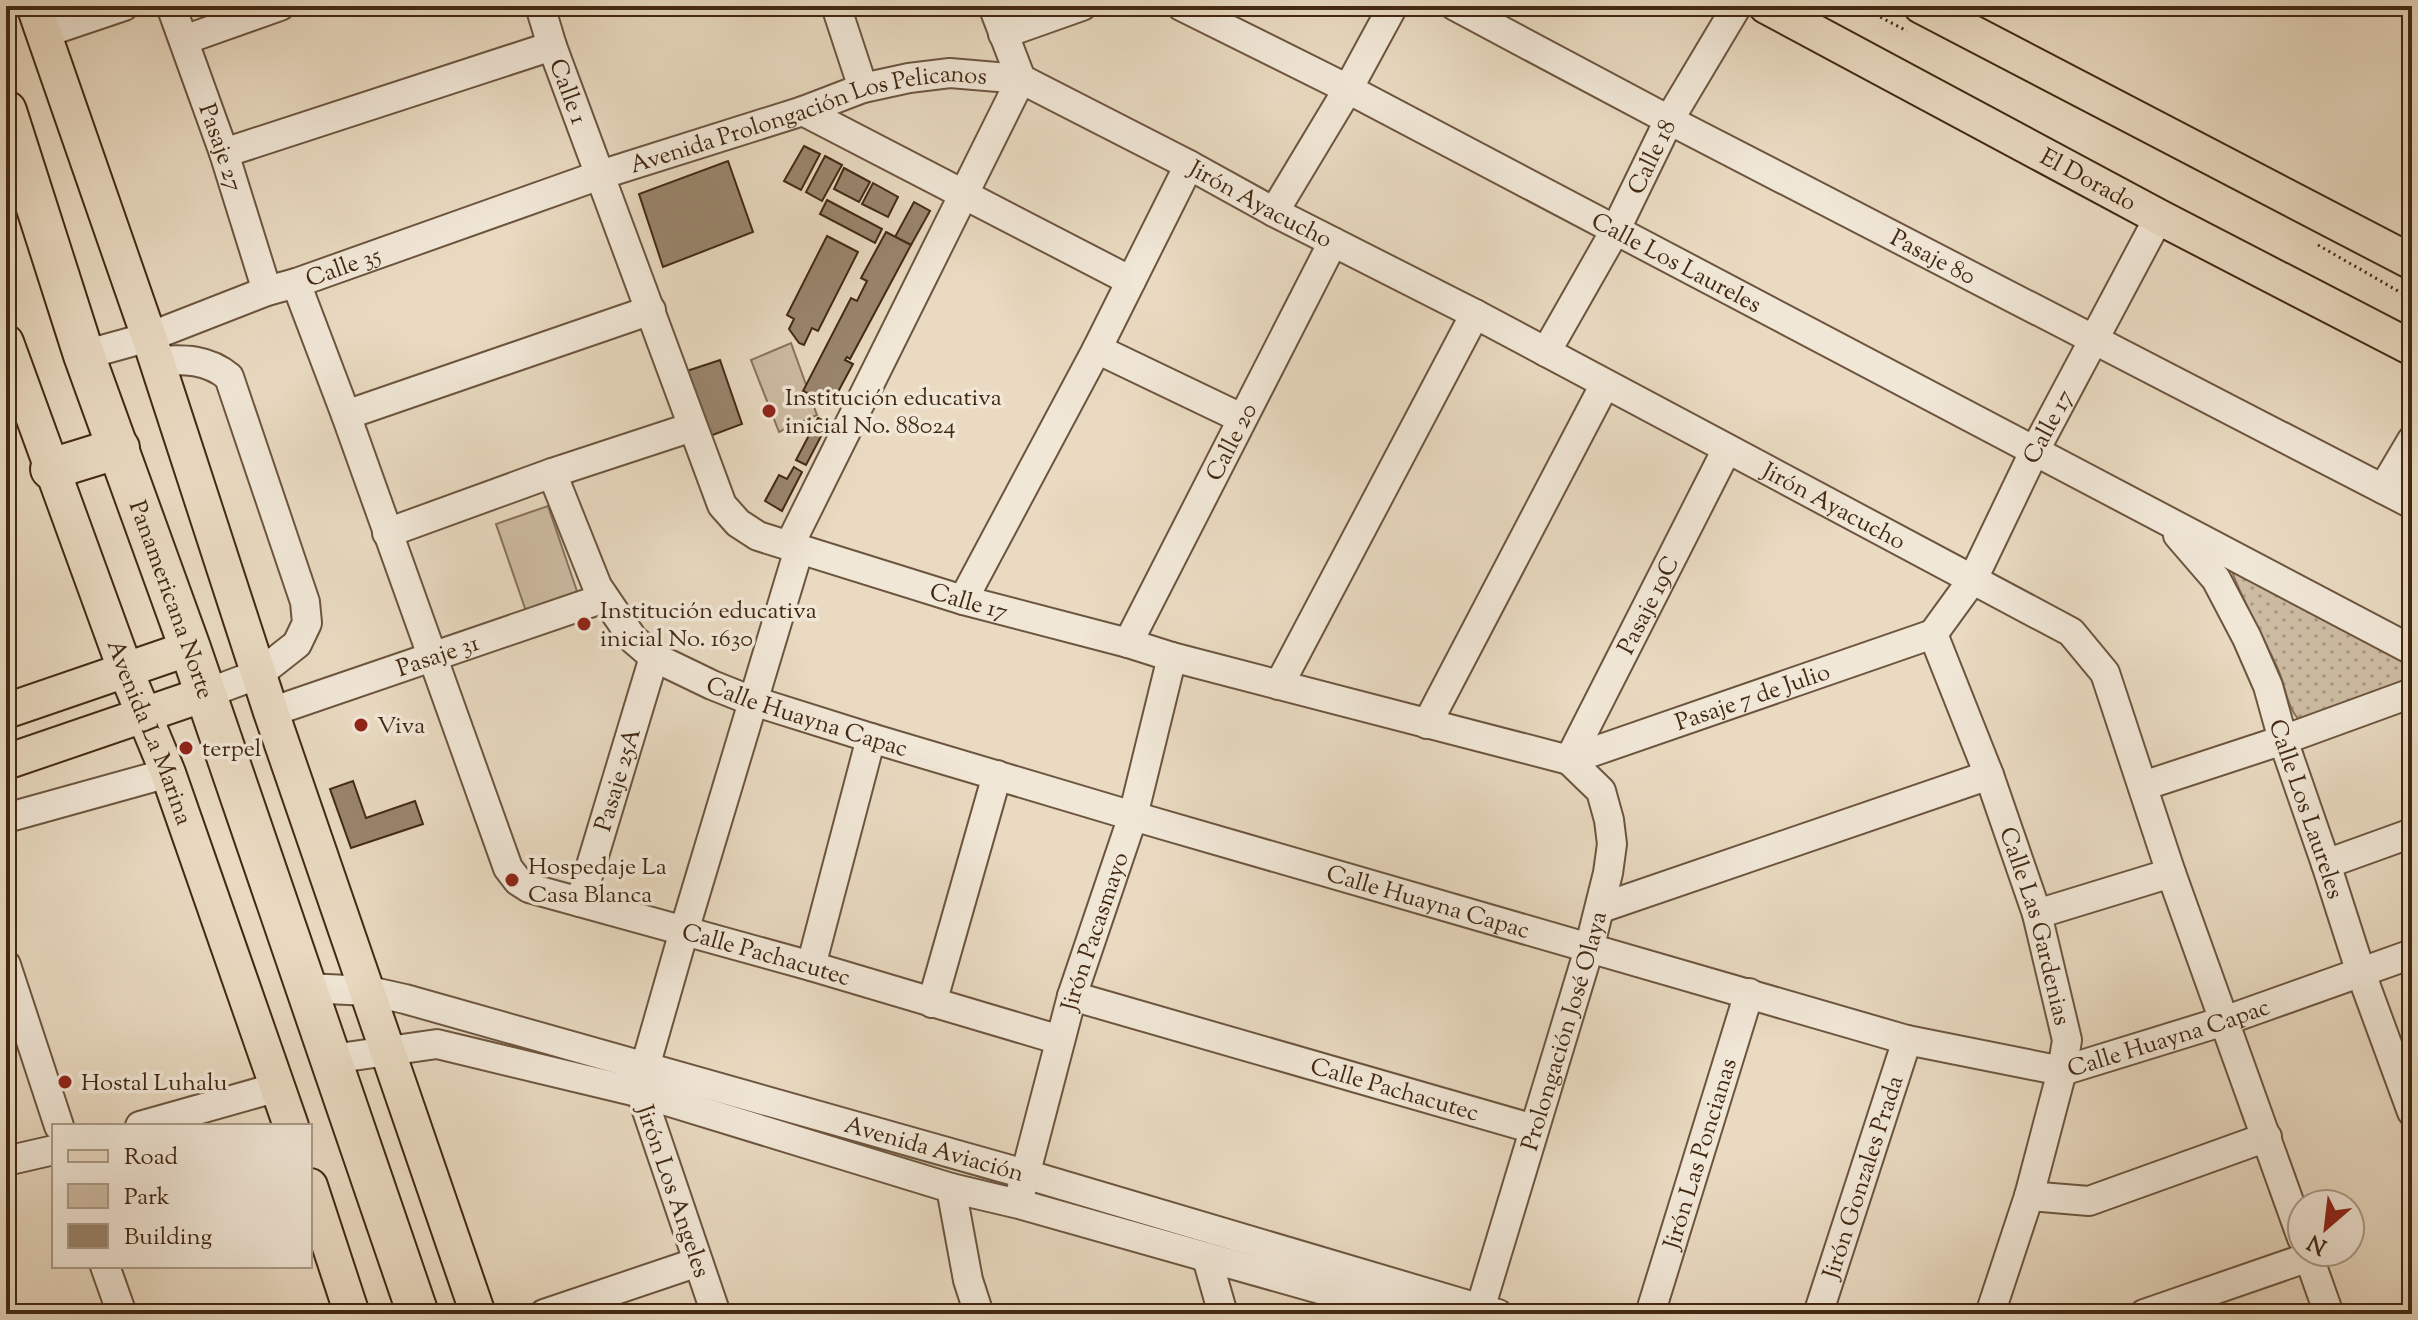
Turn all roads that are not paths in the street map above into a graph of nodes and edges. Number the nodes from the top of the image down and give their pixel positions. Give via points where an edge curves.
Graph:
1 (124, 6) edge
2 (171, 6) edge
3 (280, 6) edge
4 (540, 6) edge
5 (836, 6) edge
6 (993, 6) edge
7 (1082, 6) edge
8 (1181, 6) edge
9 (1393, 6) edge
10 (1455, 6) edge
11 (1737, 6) edge
12 (1766, 6) edge
13 (1921, 6) edge
14 (39, 20) edge
15 (1003, 34) junction
16 (184, 40) junction
17 (552, 46) junction
18 (1021, 79) junction
19 (863, 88) junction
20 (1348, 89) junction
21 (6, 111) edge
22 (803, 111) junction
23 (1669, 120) junction
24 (224, 153) junction
25 (1189, 165) junction
26 (600, 175) junction
27 (963, 195) junction
28 (1274, 212) junction
29 (2159, 217) junction
30 (1616, 229) junction
31 (1333, 242) junction
32 (2412, 262) edge
33 (1131, 281) junction
34 (296, 283) junction
35 (267, 291) junction
36 (651, 310) junction
37 (1475, 314) junction
38 (2093, 339) junction
39 (6, 342) edge
40 (2412, 348) edge
41 (153, 349) junction
42 (1097, 349) junction
43 (1546, 352) junction
44 (84, 355) junction
45 (1605, 384) junction
46 (346, 415) junction
47 (1241, 418) junction
48 (692, 427) junction
49 (2412, 440) edge
50 (119, 448) junction
51 (1727, 449) junction
52 (2034, 452) junction
53 (51, 469) junction
54 (552, 473) junction
55 (2383, 489) junction
56 (2412, 504) edge
57 (2168, 523) junction
58 (387, 533) junction
59 (794, 548) junction
60 (1973, 579) junction
61 (604, 598) junction
62 (963, 600) junction
63 (1933, 634) junction
64 (1128, 643) junction
65 (190, 648) junction
66 (2412, 650) edge
67 (654, 657) junction
68 (1172, 657) junction
69 (432, 659) junction
70 (125, 669) junction
71 (259, 674) junction
72 (1279, 685) junction
73 (2412, 693) edge
74 (205, 694) junction
75 (754, 701) junction
76 (6, 711) edge
77 (271, 712) junction
78 (145, 715) junction
79 (1427, 724) junction
80 (871, 738) junction
81 (2283, 740) junction
82 (1569, 760) junction
83 (6, 762) edge
84 (168, 773) junction
85 (997, 775) junction
86 (1989, 775) junction
87 (2143, 786) junction
88 (1133, 816) junction
89 (6, 818) edge
90 (2412, 833) edge
91 (2326, 864) junction
92 (2171, 873) junction
93 (580, 902) junction
94 (1601, 908) junction
95 (2037, 914) junction
96 (684, 931) junction
97 (1589, 949) junction
98 (2412, 954) edge
99 (6, 965) edge
100 (811, 966) junction
101 (2361, 973) junction
102 (306, 988) junction
103 (369, 991) junction
104 (1749, 993) junction
105 (1072, 996) junction
106 (932, 1003) junction
107 (2224, 1021) junction
108 (1060, 1040) junction
109 (1907, 1040) junction
110 (386, 1051) junction
111 (332, 1059) junction
112 (2062, 1071) junction
113 (643, 1080) junction
114 (278, 1087) junction
115 (2410, 1099) edge
116 (58, 1124) edge
117 (147, 1124) edge
118 (290, 1124) edge
119 (1534, 1129) junction
120 (2267, 1137) junction
121 (52, 1150) edge
122 (6, 1161) edge
123 (1025, 1174) junction
124 (951, 1188) junction
125 (312, 1192) edge
126 (2286, 1192) edge
127 (2029, 1196) junction
128 (1019, 1204) junction
129 (2286, 1257) edge
130 (1207, 1258) junction
131 (698, 1262) junction
132 (106, 1268) edge
133 (2313, 1268) edge
134 (1487, 1312) edge
135 (122, 1314) edge
136 (352, 1314) edge
137 (418, 1314) edge
138 (478, 1314) edge
139 (544, 1314) edge
140 (716, 1314) edge
141 (979, 1314) edge
142 (1223, 1314) edge
143 (1408, 1314) edge
144 (1650, 1314) edge
145 (1818, 1314) edge
146 (1990, 1314) edge
147 (2144, 1314) edge
148 (2329, 1314) edge

1 - 14 street
2 - 16 street, Pasaje 27
3 - 16 street
4 - 17 street, Calle 1
5 - 19 street
6 - 15 street
7 - 15 street
8 - 20 street, Calle Los Laureles
9 - 20 street
10 - 23 street, Pasaje 80
11 - 23 street, Calle 18
12 - 29 main road, El Dorado
13 - 32 main road
14 - 41 main road
15 - 18 street
16 - 24 street, Pasaje 27
17 - 24 street
17 - 26 street, Calle 1
18 - 19 street, Avenida Prolongación Los Pelicanos via 950,73
18 - 25 street, Jirón Ayacucho
18 - 27 street
19 - 22 street, Avenida Prolongación Los Pelicanos
20 - 28 street
20 - 30 street, Calle Los Laureles
21 - 44 highway, Panamericana Norte
22 - 26 street, Avenida Prolongación Los Pelicanos
22 - 27 street
23 - 30 street, Calle 18
23 - 38 street, Pasaje 80
24 - 35 street, Pasaje 27
25 - 28 street, Jirón Ayacucho
25 - 33 street
26 - 34 street, Calle 35
26 - 36 street, Calle 17
27 - 33 street
27 - 59 street
28 - 31 street, Jirón Ayacucho
29 - 38 street, Calle 17
29 - 40 main road, El Dorado
30 - 43 street, Calle 18
30 - 52 street, Calle Los Laureles
31 - 37 street, Jirón Ayacucho
31 - 47 street, Calle 20
33 - 42 street
34 - 35 street, Calle 35
34 - 46 street, Calle Pachacutec
35 - 41 street, Calle 35
36 - 46 street
36 - 48 street, Calle 17
37 - 43 street, Jirón Ayacucho
37 - 72 street
38 - 52 street, Calle 17
38 - 55 street, Pasaje 80
39 - 53 main road, Avenida La Marina
41 - 44 street, Calle 35
41 - 71 main road
41 - 71 street via 220,369 229,377 305,602 307,623 297,644
42 - 47 street
42 - 62 street
43 - 45 street, Jirón Ayacucho
44 - 50 highway, Panamericana Norte
45 - 51 street, Jirón Ayacucho
45 - 79 street
46 - 58 street, Calle Pachacutec
47 - 64 street, Calle 20
48 - 54 street
48 - 59 street, Calle 17 via 722,505 758,536
49 - 55 street
50 - 53 highway
50 - 65 highway, Panamericana Norte
51 - 60 street, Jirón Ayacucho
51 - 82 street, Pasaje 19C
52 - 57 street, Calle Los Laureles
52 - 60 street, Calle 17
53 - 70 main road, Avenida La Marina
54 - 58 street
54 - 61 street, Calle Huayna Capac
55 - 56 street, Pasaje 80
57 - 66 street, Calle Los Laureles
57 - 81 street, Calle Los Laureles via 2216,579 2268,686
58 - 69 street, Calle Pachacutec
59 - 62 street, Calle 17
59 - 75 street
60 - 63 street, Calle 17
60 - 87 street, Jirón Ayacucho via 2071,632 2105,673
61 - 67 street, Calle Huayna Capac via 633,639
61 - 69 street, Pasaje 31
62 - 64 street, Calle 17
63 - 82 street, Pasaje 7 de Julio
63 - 86 street, Calle Las Gardenias
64 - 68 street, Calle 17
65 - 70 main road
65 - 74 highway, Panamericana Norte
67 - 75 street, Calle Huayna Capac
67 - 93 street, Pasaje 25A
68 - 72 street, Calle 17
68 - 88 street, Jirón Pacasmayo
69 - 77 street, Pasaje 31
69 - 93 street, Calle Pachacutec via 508,868 529,888
70 - 76 main road
70 - 78 main road, Avenida La Marina
71 - 74 street
71 - 77 main road
72 - 79 street, Calle 17
73 - 81 street
74 - 78 main road
74 - 102 highway, Panamericana Norte
75 - 80 street, Calle Huayna Capac
75 - 96 street
77 - 103 main road
78 - 83 main road
78 - 84 main road, Avenida La Marina
79 - 82 street, Calle 17
80 - 85 street, Calle Huayna Capac
80 - 100 street
81 - 87 street
81 - 91 street, Calle Los Laureles
82 - 94 street, Prolongación José Olaya via 1601,791 1609,820 1612,844
84 - 89 street
84 - 114 main road, Avenida La Marina
85 - 88 street, Calle Huayna Capac
85 - 106 street
86 - 94 street
86 - 95 street, Calle Las Gardenias
87 - 92 street, Jirón Ayacucho
88 - 97 street, Calle Huayna Capac
88 - 105 street, Jirón Pacasmayo
90 - 91 street
91 - 101 street, Calle Los Laureles
92 - 95 street
92 - 107 street, Jirón Ayacucho
93 - 96 street, Calle Pachacutec
94 - 97 street, Prolongación José Olaya
95 - 112 street, Calle Las Gardenias via 2067,1040
96 - 100 street, Calle Pachacutec
96 - 113 street
97 - 104 street, Calle Huayna Capac
97 - 119 street, Prolongación José Olaya
98 - 101 street, Calle Huayna Capac
99 - 116 street
100 - 106 street, Calle Pachacutec
101 - 107 street, Calle Huayna Capac
101 - 115 street, Calle Los Laureles
102 - 103 street, Avenida Aviación
102 - 111 highway, Panamericana Norte
103 - 110 main road
103 - 113 street, Avenida Aviación
104 - 109 street, Calle Huayna Capac
104 - 144 street, Jirón Las Poncianas
105 - 108 street, Jirón Pacasmayo
105 - 119 street, Calle Pachacutec
106 - 108 street, Calle Pachacutec
107 - 112 street, Calle Huayna Capac
107 - 120 street, Jirón Ayacucho
108 - 123 street, Jirón Pacasmayo
109 - 112 street, Calle Huayna Capac
109 - 145 street, Jirón Gonzales Prada
110 - 111 street, Avenida Aviación
110 - 113 street, Avenida Aviación via 437,1044
110 - 138 main road
111 - 137 highway, Panamericana Norte
112 - 127 street, Calle Las Gardenias
113 - 123 street, Avenida Aviación
113 - 124 street, Avenida Aviación
113 - 131 street, Jirón Los Angeles
114 - 117 street
114 - 118 main road, Avenida La Marina
119 - 134 street, Prolongación José Olaya
120 - 126 street, Jirón Ayacucho
120 - 127 street via 2089,1201
121 - 122 street
123 - 128 street, Jirón Pacasmayo
123 - 134 street, Avenida Aviación
124 - 128 street, Avenida Aviación
124 - 141 street
125 - 136 main road
127 - 146 street, Calle Las Gardenias
128 - 130 street, Avenida Aviación
129 - 147 street
130 - 142 street
130 - 143 street, Avenida Aviación
131 - 139 street
131 - 140 street, Jirón Los Angeles
132 - 135 street
133 - 148 street, Jirón Ayacucho

